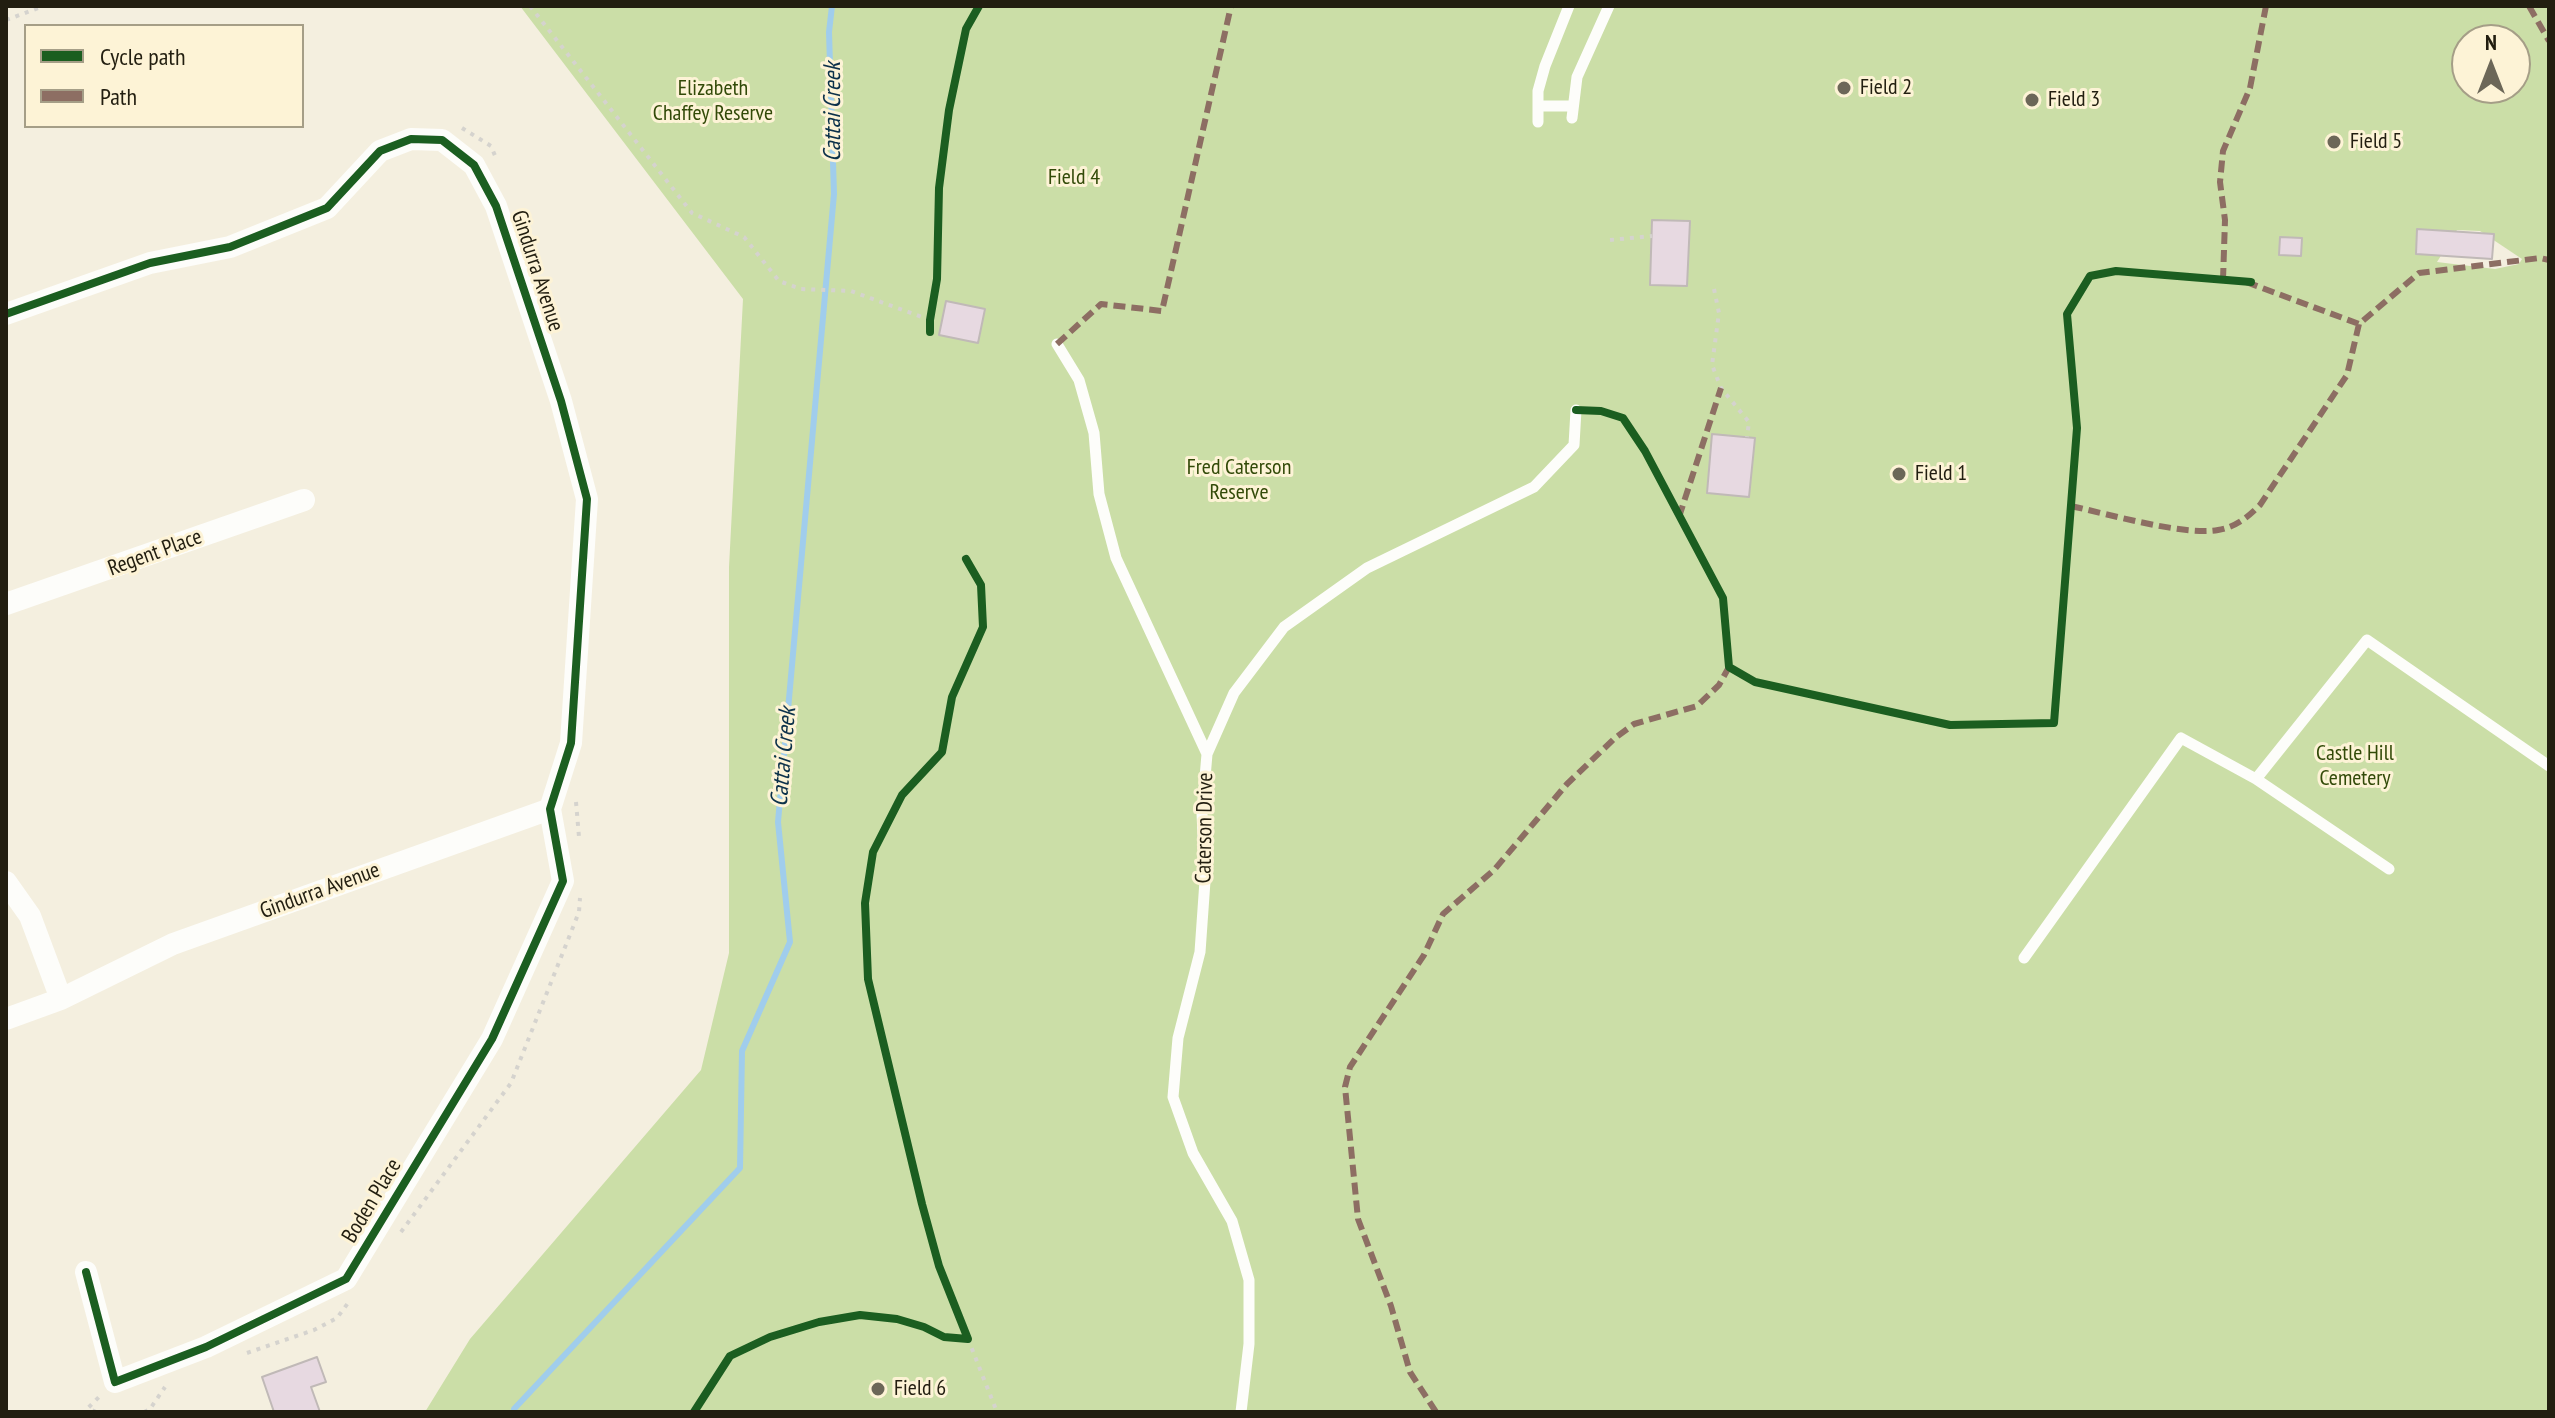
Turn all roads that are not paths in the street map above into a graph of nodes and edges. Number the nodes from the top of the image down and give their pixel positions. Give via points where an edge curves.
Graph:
1 (1569, 6) edge
2 (1609, 6) edge
3 (1538, 106) junction
4 (1538, 122) dead end
5 (6, 314) edge
6 (1057, 344) dead end
7 (1576, 410) dead end
8 (304, 500) dead end
9 (6, 604) edge
10 (1207, 754) junction
11 (2549, 766) edge
12 (2256, 779) junction
13 (550, 809) junction
14 (2389, 869) dead end
15 (6, 882) edge
16 (2024, 958) dead end
17 (61, 999) junction
18 (6, 1019) edge
19 (86, 1272) dead end
20 (1241, 1412) edge

1 - 3 lane via 1545,66
2 - 3 lane via 1577,77 1572,112
3 - 4 lane
5 - 13 street, Gindurra Avenue via 150,263 230,247 327,208 380,151 411,139 442,140 474,165 496,206 561,401 587,499 571,743
6 - 10 lane via 1083,393 1094,433 1099,494 1116,558
7 - 10 lane, Caterson Drive via 1574,445 1534,487 1367,568 1284,627 1234,693
8 - 9 street, Regent Place
10 - 20 lane, Caterson Drive via 1200,952 1178,1038 1173,1097 1193,1153 1232,1221 1249,1280
11 - 12 lane via 2367,640
12 - 14 lane
12 - 16 lane via 2181,738
13 - 17 street, Gindurra Avenue via 173,944
13 - 19 street, Boden Place via 563,881 492,1039 346,1279 206,1347 115,1382
15 - 17 street via 30,916
17 - 18 street, Gindurra Avenue

